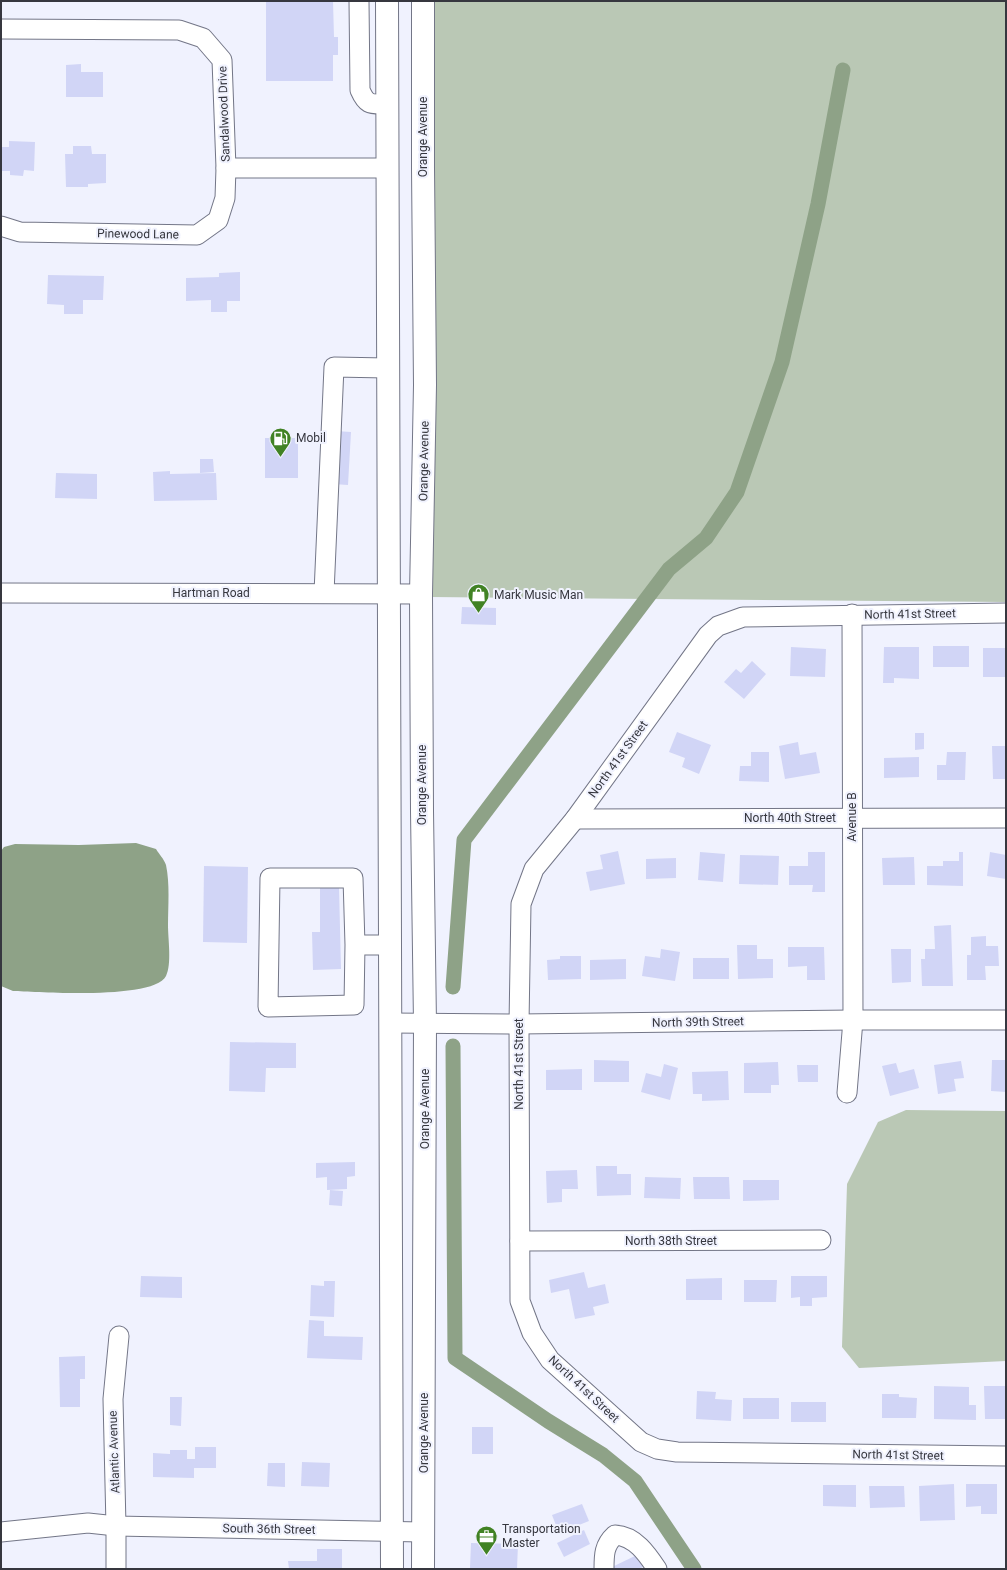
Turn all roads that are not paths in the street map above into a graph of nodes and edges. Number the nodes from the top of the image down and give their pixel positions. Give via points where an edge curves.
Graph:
1 (359, 1) edge
2 (387, 1) edge
3 (414, 1) edge
4 (423, 1) edge
5 (1, 29) edge
6 (386, 104) junction
7 (423, 104) junction
8 (226, 168) junction
9 (386, 168) junction
10 (1, 226) edge
11 (387, 368) junction
12 (1, 593) edge
13 (324, 593) junction
14 (388, 594) junction
15 (421, 594) junction
16 (1006, 613) edge
17 (852, 614) junction
18 (852, 817) junction
19 (574, 818) junction
20 (1006, 818) edge
21 (354, 945) junction
22 (390, 945) junction
23 (853, 1020) junction
24 (1006, 1020) edge
25 (391, 1023) junction
26 (425, 1023) junction
27 (519, 1024) junction
28 (847, 1093) dead end
29 (821, 1240) dead end
30 (520, 1242) junction
31 (119, 1336) dead end
32 (1006, 1456) edge
33 (116, 1526) junction
34 (392, 1531) junction
35 (1, 1532) edge
36 (422, 1532) junction
37 (116, 1569) edge
38 (392, 1569) edge
39 (422, 1569) edge
40 (604, 1569) edge
41 (657, 1569) edge

1 - 6 street via 360,90 366,102
2 - 6 main road
3 - 7 main road via 414,90 416,97
4 - 7 main road, Orange Avenue
5 - 8 street, Sandalwood Drive via 179,30 203,38 222,60
6 - 9 main road
7 - 15 main road, Orange Avenue via 425,385
8 - 9 street, Sandalwood Drive
8 - 10 street, Pinewood Lane via 225,198 218,220 197,235 20,232
9 - 11 main road
11 - 13 street via 334,368
11 - 14 main road
12 - 13 street, Hartman Road
13 - 14 street, Hartman Road
14 - 15 street, Hartman Road
14 - 22 main road
15 - 26 main road, Orange Avenue
16 - 17 street, North 41st Street
17 - 18 street, Avenue B
17 - 19 street, North 41st Street via 743,617 718,626 708,635
18 - 19 street, North 40th Street
18 - 20 street, North 40th Street
18 - 23 street, Avenue B
19 - 27 street, North 41st Street via 534,869 521,904
21 - 21 street via 354,1005 268,1007 270,878 353,878
21 - 22 street
22 - 25 main road
23 - 24 street, North 39th Street
23 - 27 street, North 39th Street
23 - 28 street, Avenue B
25 - 26 street, North 39th Street
25 - 34 main road
26 - 27 street, North 39th Street
26 - 36 main road, Orange Avenue
27 - 30 street, North 41st Street
29 - 30 street, North 38th Street
30 - 32 street, North 41st Street via 520,1301 532,1333 550,1360 641,1442 657,1449 677,1452
31 - 33 street, Atlantic Avenue via 113,1400
33 - 34 street, South 36th Street
33 - 35 street, South 36th Street via 88,1523
33 - 37 street, Atlantic Avenue
34 - 36 street, South 36th Street
34 - 38 main road
36 - 39 main road, Orange Avenue
40 - 41 street via 604,1550 608,1541 615,1535 624,1535 647,1554

